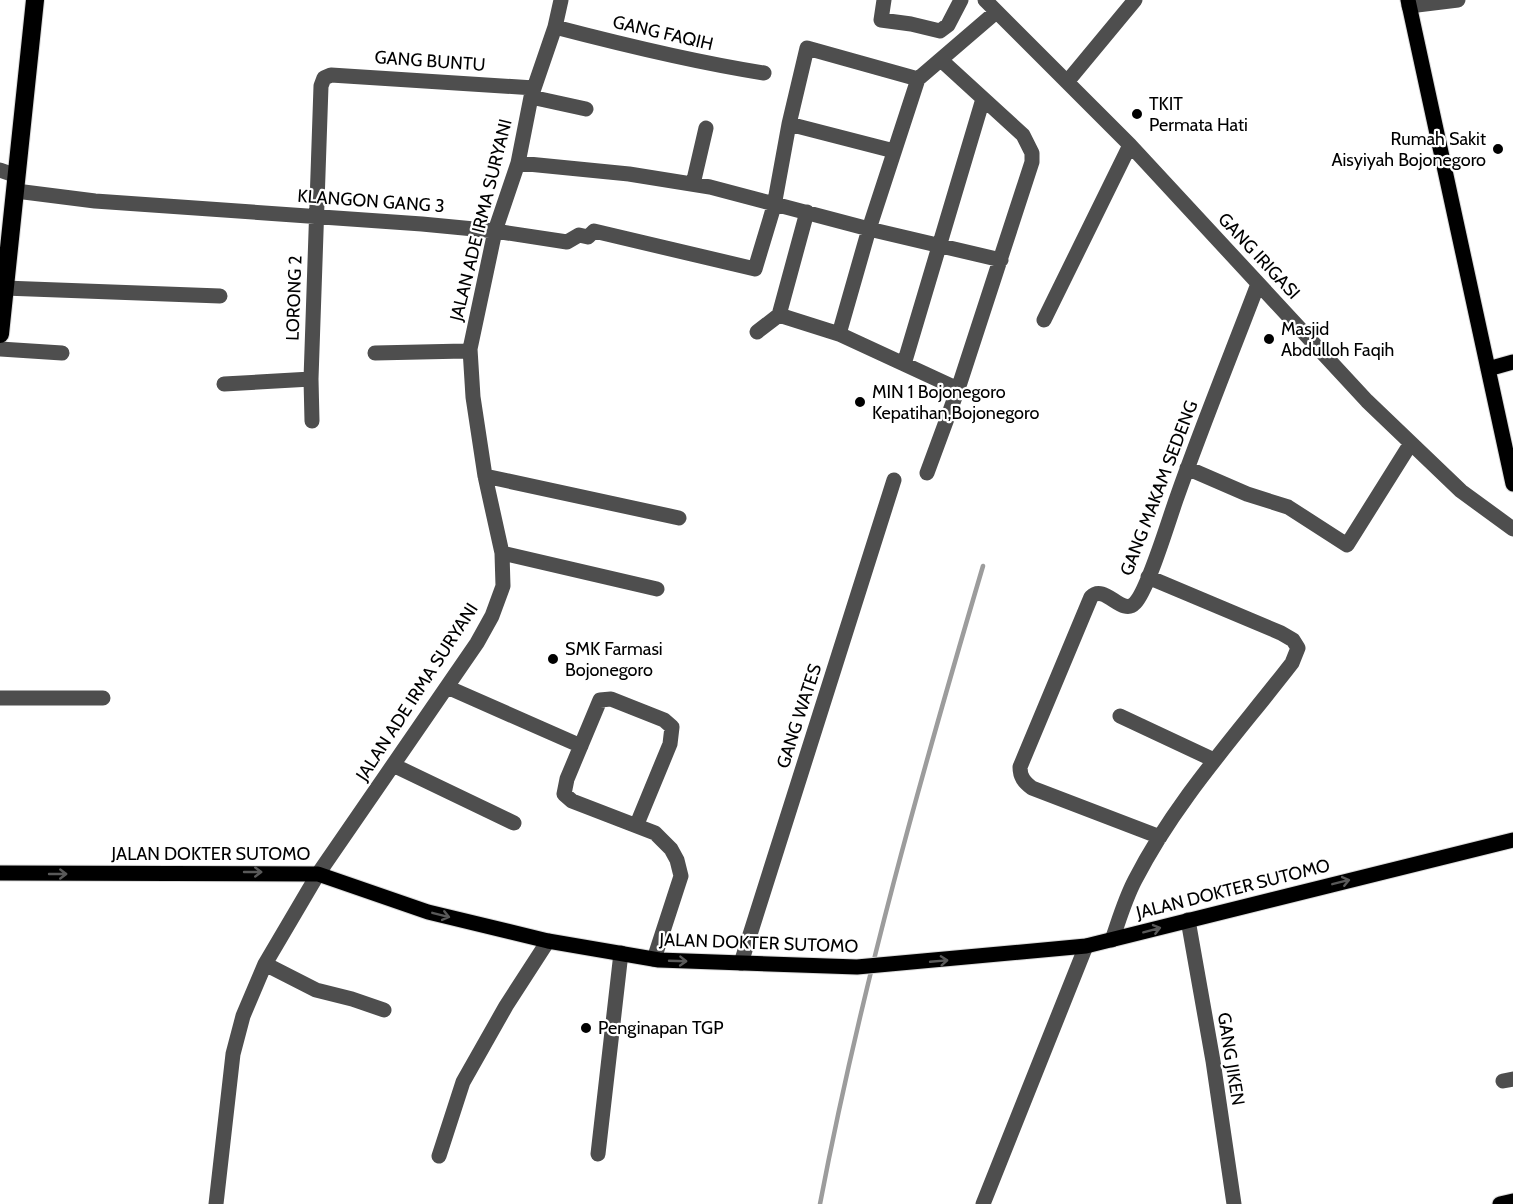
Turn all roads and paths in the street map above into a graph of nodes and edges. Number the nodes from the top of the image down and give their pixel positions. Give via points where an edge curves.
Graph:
1 (35, 0) edge
2 (561, 0) edge
3 (884, 0) edge
4 (961, 0) edge
5 (985, 0) edge
6 (1135, 0) edge
7 (1458, 0) edge
8 (1408, 3) edge
9 (996, 12) junction
10 (555, 27) junction
11 (941, 60) junction
12 (764, 73) dead end
13 (324, 78) joint
14 (918, 79) junction
15 (1067, 82) junction
16 (533, 92) junction
17 (983, 99) junction
18 (586, 110) dead end
19 (789, 124) junction
20 (706, 128) dead end
21 (1130, 145) junction
22 (894, 151) junction
23 (518, 163) junction
24 (11, 179) edge
25 (693, 184) junction
26 (774, 206) junction
27 (807, 212) junction
28 (316, 218) junction
29 (869, 229) junction
30 (495, 231) junction
31 (939, 245) junction
32 (1001, 260) junction
33 (1258, 284) junction
34 (4, 288) junction
35 (220, 296) dead end
36 (779, 315) junction
37 (1044, 320) dead end
38 (0, 329) edge
39 (757, 332) dead end
40 (0, 334) edge
41 (839, 334) junction
42 (0, 349) edge
43 (470, 349) junction
44 (62, 353) dead end
45 (375, 353) dead end
46 (1513, 362) edge
47 (904, 364) junction
48 (1488, 369) junction
49 (310, 379) junction
50 (224, 384) dead end
51 (958, 389) junction
52 (312, 421) dead end
53 (1411, 443) junction
54 (1187, 468) junction
55 (927, 473) dead end
56 (485, 476) junction
57 (894, 480) dead end
58 (1513, 484) edge
59 (679, 518) dead end
60 (1513, 529) edge
61 (502, 553) junction
62 (1148, 577) junction
63 (657, 589) dead end
64 (447, 687) junction
65 (103, 698) dead end
66 (0, 699) edge
67 (1120, 716) dead end
68 (581, 746) junction
69 (1214, 760) junction
70 (393, 765) junction
71 (514, 823) dead end
72 (637, 824) junction
73 (1160, 837) junction
74 (1513, 840) edge
75 (0, 873) edge
76 (318, 874) junction
77 (1188, 920) junction
78 (1112, 940) junction
79 (548, 941) junction
80 (1086, 946) junction
81 (621, 953) junction
82 (654, 958) junction
83 (741, 963) junction
84 (265, 964) junction
85 (384, 1010) dead end
86 (598, 1154) dead end
87 (440, 1156) dead end
88 (1513, 1201) edge
89 (216, 1204) edge
90 (983, 1204) edge
91 (1234, 1204) edge
92 (1500, 1204) edge

1 - 24 highway
2 - 10 street, JALAN ADE IRMA SURYANI
3 - 4 street via 881,20 940,32 948,26
5 - 9 street, GANG IRIGASI
6 - 15 street
7 - 8 street
8 - 48 main road
9 - 11 street
9 - 15 street, GANG IRIGASI
10 - 12 street, GANG FAQIH
10 - 16 street, JALAN ADE IRMA SURYANI
11 - 14 street
11 - 17 street
13 - 16 street, GANG BUNTU via 364,76
13 - 28 street, LORONG 2
14 - 19 street via 807,48
14 - 22 street
15 - 21 street, GANG IRIGASI
16 - 18 street, GANG BUNTU
16 - 23 street, JALAN ADE IRMA SURYANI
17 - 31 street
17 - 32 street via 1023,135 1032,153
19 - 22 street
19 - 26 street
20 - 25 street
21 - 33 street, GANG IRIGASI
21 - 37 street
22 - 29 street
23 - 25 street
23 - 30 street, JALAN ADE IRMA SURYANI
24 - 28 street, KLANGON GANG 3 via 95,201
24 - 34 highway
25 - 26 street
26 - 27 street
26 - 30 street, KLANGON GANG 3 via 755,269 594,231 588,237 579,235 567,242
27 - 29 street
27 - 36 street
28 - 30 street, KLANGON GANG 3
28 - 49 street, LORONG 2
29 - 31 street
29 - 41 street
30 - 43 street, JALAN ADE IRMA SURYANI
31 - 32 street
31 - 47 street
32 - 51 street
33 - 53 street, GANG IRIGASI
33 - 54 street, GANG MAKAM SEDENG
34 - 35 street
34 - 38 highway
36 - 39 street
36 - 41 street
38 - 40 highway
41 - 47 street
42 - 44 street
43 - 45 street
43 - 56 street, JALAN ADE IRMA SURYANI
46 - 48 main road
47 - 51 street
48 - 58 main road
49 - 50 street
49 - 52 street, LORONG 2
51 - 55 street
53 - 54 street via 1347,545 1288,507
53 - 60 street, GANG IRIGASI via 1461,491
54 - 62 street, GANG MAKAM SEDENG
56 - 59 street
56 - 61 street, JALAN ADE IRMA SURYANI
57 - 83 street, GANG WATES
61 - 63 street
61 - 64 street, JALAN ADE IRMA SURYANI via 503,586 492,616
62 - 69 street via 1281,633 1297,644 1292,663
62 - 73 street, GANG MAKAM SEDENG via 1137,601 1129,606 1100,593 1091,597 1020,767 1020,776 1032,788
64 - 68 street
64 - 70 street, JALAN ADE IRMA SURYANI
65 - 66 street
67 - 69 street
68 - 72 street via 564,789 566,798
68 - 72 street via 602,699 664,720 672,727 670,744
69 - 73 street
70 - 71 street
70 - 76 street, JALAN ADE IRMA SURYANI
72 - 82 street via 664,840 677,860 681,876
73 - 78 street via 1135,879
77 -> 74 main road, JALAN DOKTER SUTOMO
75 -> 76 main road, JALAN DOKTER SUTOMO
76 -> 79 main road, JALAN DOKTER SUTOMO via 428,912
76 - 84 street, JALAN ADE IRMA SURYANI
78 -> 77 main road, JALAN DOKTER SUTOMO
77 - 91 street, GANG JIKEN
78 - 80 main road, JALAN DOKTER SUTOMO
79 - 81 main road, JALAN DOKTER SUTOMO
79 - 87 street via 463,1082
83 -> 80 main road, JALAN DOKTER SUTOMO via 857,968
80 - 90 street
81 - 82 main road, JALAN DOKTER SUTOMO
81 - 86 street
82 -> 83 main road, JALAN DOKTER SUTOMO
84 - 85 street via 316,990
84 - 89 street, JALAN ADE IRMA SURYANI via 243,1016 233,1054
88 - 92 main road

